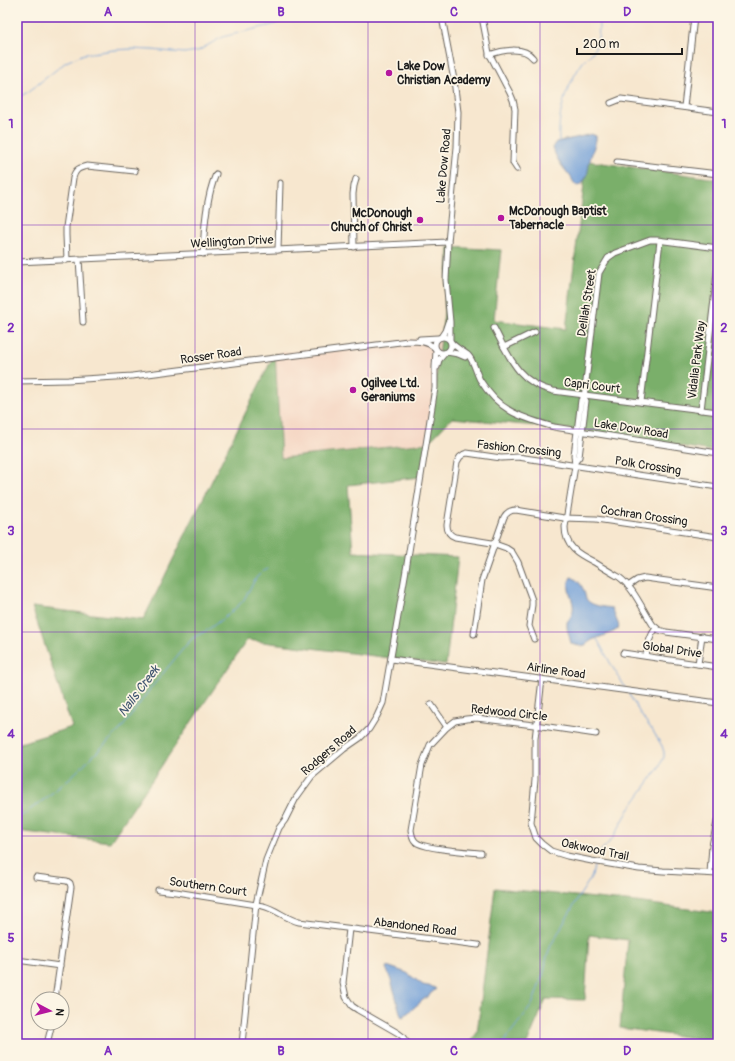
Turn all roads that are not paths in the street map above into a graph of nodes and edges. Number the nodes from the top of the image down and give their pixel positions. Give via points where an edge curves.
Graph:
1 (442, 17) edge
2 (482, 17) edge
3 (694, 17) edge
4 (489, 55) junction
5 (533, 58) dead end
6 (610, 103) dead end
7 (684, 107) junction
8 (718, 112) edge
9 (617, 162) dead end
10 (517, 169) dead end
11 (135, 171) dead end
12 (216, 174) dead end
13 (718, 174) edge
14 (356, 179) dead end
15 (280, 183) dead end
16 (660, 241) junction
17 (448, 242) junction
18 (354, 247) junction
19 (718, 248) edge
20 (278, 250) junction
21 (203, 254) junction
22 (80, 259) junction
23 (67, 260) junction
24 (17, 262) edge
25 (718, 265) edge
26 (449, 319) junction
27 (83, 322) dead end
28 (494, 328) dead end
29 (535, 332) dead end
30 (440, 337) junction
31 (408, 341) junction
32 (450, 341) junction
33 (504, 347) junction
34 (436, 349) junction
35 (446, 352) junction
36 (472, 362) junction
37 (436, 374) junction
38 (17, 381) edge
39 (584, 396) junction
40 (641, 402) junction
41 (701, 410) junction
42 (718, 412) edge
43 (577, 431) junction
44 (583, 432) junction
45 (718, 453) edge
46 (575, 464) junction
47 (718, 486) edge
48 (566, 518) junction
49 (718, 537) edge
50 (495, 544) junction
51 (628, 586) junction
52 (718, 588) edge
53 (656, 628) junction
54 (474, 634) dead end
55 (702, 636) junction
56 (718, 639) edge
57 (534, 640) dead end
58 (623, 653) dead end
59 (646, 656) junction
60 (391, 659) junction
61 (698, 664) junction
62 (718, 667) edge
63 (542, 679) junction
64 (718, 703) edge
65 (431, 704) dead end
66 (536, 726) junction
67 (447, 727) junction
68 (596, 734) dead end
69 (717, 822) edge
70 (481, 853) dead end
71 (710, 873) junction
72 (718, 874) edge
73 (36, 877) dead end
74 (158, 890) dead end
75 (256, 904) junction
76 (349, 929) junction
77 (478, 945) dead end
78 (17, 960) edge
79 (60, 966) junction
80 (56, 991) edge
81 (50, 1031) edge
82 (48, 1044) edge
83 (242, 1044) edge
84 (408, 1044) edge

1 - 17 street, Lake Dow Road via 458,112
2 - 4 street
3 - 7 street
4 - 5 street via 515,51 527,53
4 - 10 street via 513,100 513,163
6 - 7 street via 620,99
7 - 8 street
9 - 13 street
11 - 23 street via 87,166 75,171 66,228
12 - 21 street via 206,215
14 - 18 street via 353,194
15 - 20 street
16 - 19 street, Delilah Street
16 - 39 street, Delilah Street via 650,240 615,254 608,258 599,273
16 - 40 street
17 - 18 street, Wellington Drive
17 - 26 street, Lake Dow Road via 446,280
18 - 20 street, Wellington Drive
20 - 21 street, Wellington Drive
21 - 22 street, Wellington Drive
22 - 23 street, Wellington Drive
22 - 27 street
23 - 24 street, Wellington Drive
25 - 41 street, Vidalia Park Way
26 - 30 street, Lake Dow Road
26 - 32 street, Lake Dow Road
28 - 33 street, Capri Court
29 - 33 street
30 - 31 street, Rosser Road
30 - 32 street via 446,337
30 - 34 street via 435,342
31 - 34 street, Rosser Road via 427,342
31 - 38 street, Rosser Road via 132,376
32 - 35 street via 451,348
32 - 36 street, Lake Dow Road
33 - 39 street, Capri Court via 517,370 534,384 549,390
34 - 35 street via 440,353
34 - 37 street, Rodgers Road
35 - 36 street via 458,354
35 - 37 street, Rodgers Road via 439,360
36 - 43 street, Lake Dow Road via 492,397 503,407 527,419
37 - 60 street, Rodgers Road
39 - 40 street, Capri Court
39 - 43 street via 581,400
39 - 44 street via 586,401
40 - 41 street, Capri Court
41 - 42 street, Capri Court
43 - 44 street, Lake Dow Road
43 - 46 street
44 - 45 street, Lake Dow Road
44 - 46 street via 580,457
46 - 47 street, Polk Crossing
46 - 48 street
46 - 50 street, Fashion Crossing via 467,453 460,457 447,530 455,537
48 - 49 street, Cochran Crossing via 596,519
48 - 50 street, Cochran Crossing via 509,511 505,515
48 - 51 street via 566,536 574,550 619,577
50 - 54 street via 482,580
50 - 57 street, Fashion Crossing via 509,550 518,562 532,600 529,626
51 - 52 street via 645,578
51 - 53 street
53 - 55 street via 666,632
53 - 59 street via 649,640
55 - 56 street
55 - 61 street
58 - 59 street, Global Drive
59 - 61 street, Global Drive
60 - 63 street, Airline Road
60 - 75 street, Rodgers Road via 383,703 370,728 312,776 279,828 266,860
61 - 62 street, Global Drive
63 - 64 street, Airline Road
63 - 66 street, Oakwood Trail
65 - 67 street
66 - 67 street, Redwood Circle via 476,718 455,721
66 - 68 street, Redwood Circle
66 - 71 street, Oakwood Trail via 531,823 536,838 542,844 551,851 568,856 611,864 663,871
67 - 70 street, Redwood Circle via 430,745 422,765 412,836 415,842 429,847
69 - 71 street
71 - 72 street, Oakwood Trail
73 - 79 street via 67,881 72,887
74 - 75 street, Southern Court
75 - 76 street, Abandoned Road via 272,908 293,921
75 - 83 street, Rodgers Road
76 - 77 street, Abandoned Road
76 - 84 street via 343,983 346,997 353,1007 398,1033
78 - 79 street
79 - 80 street
81 - 82 street

